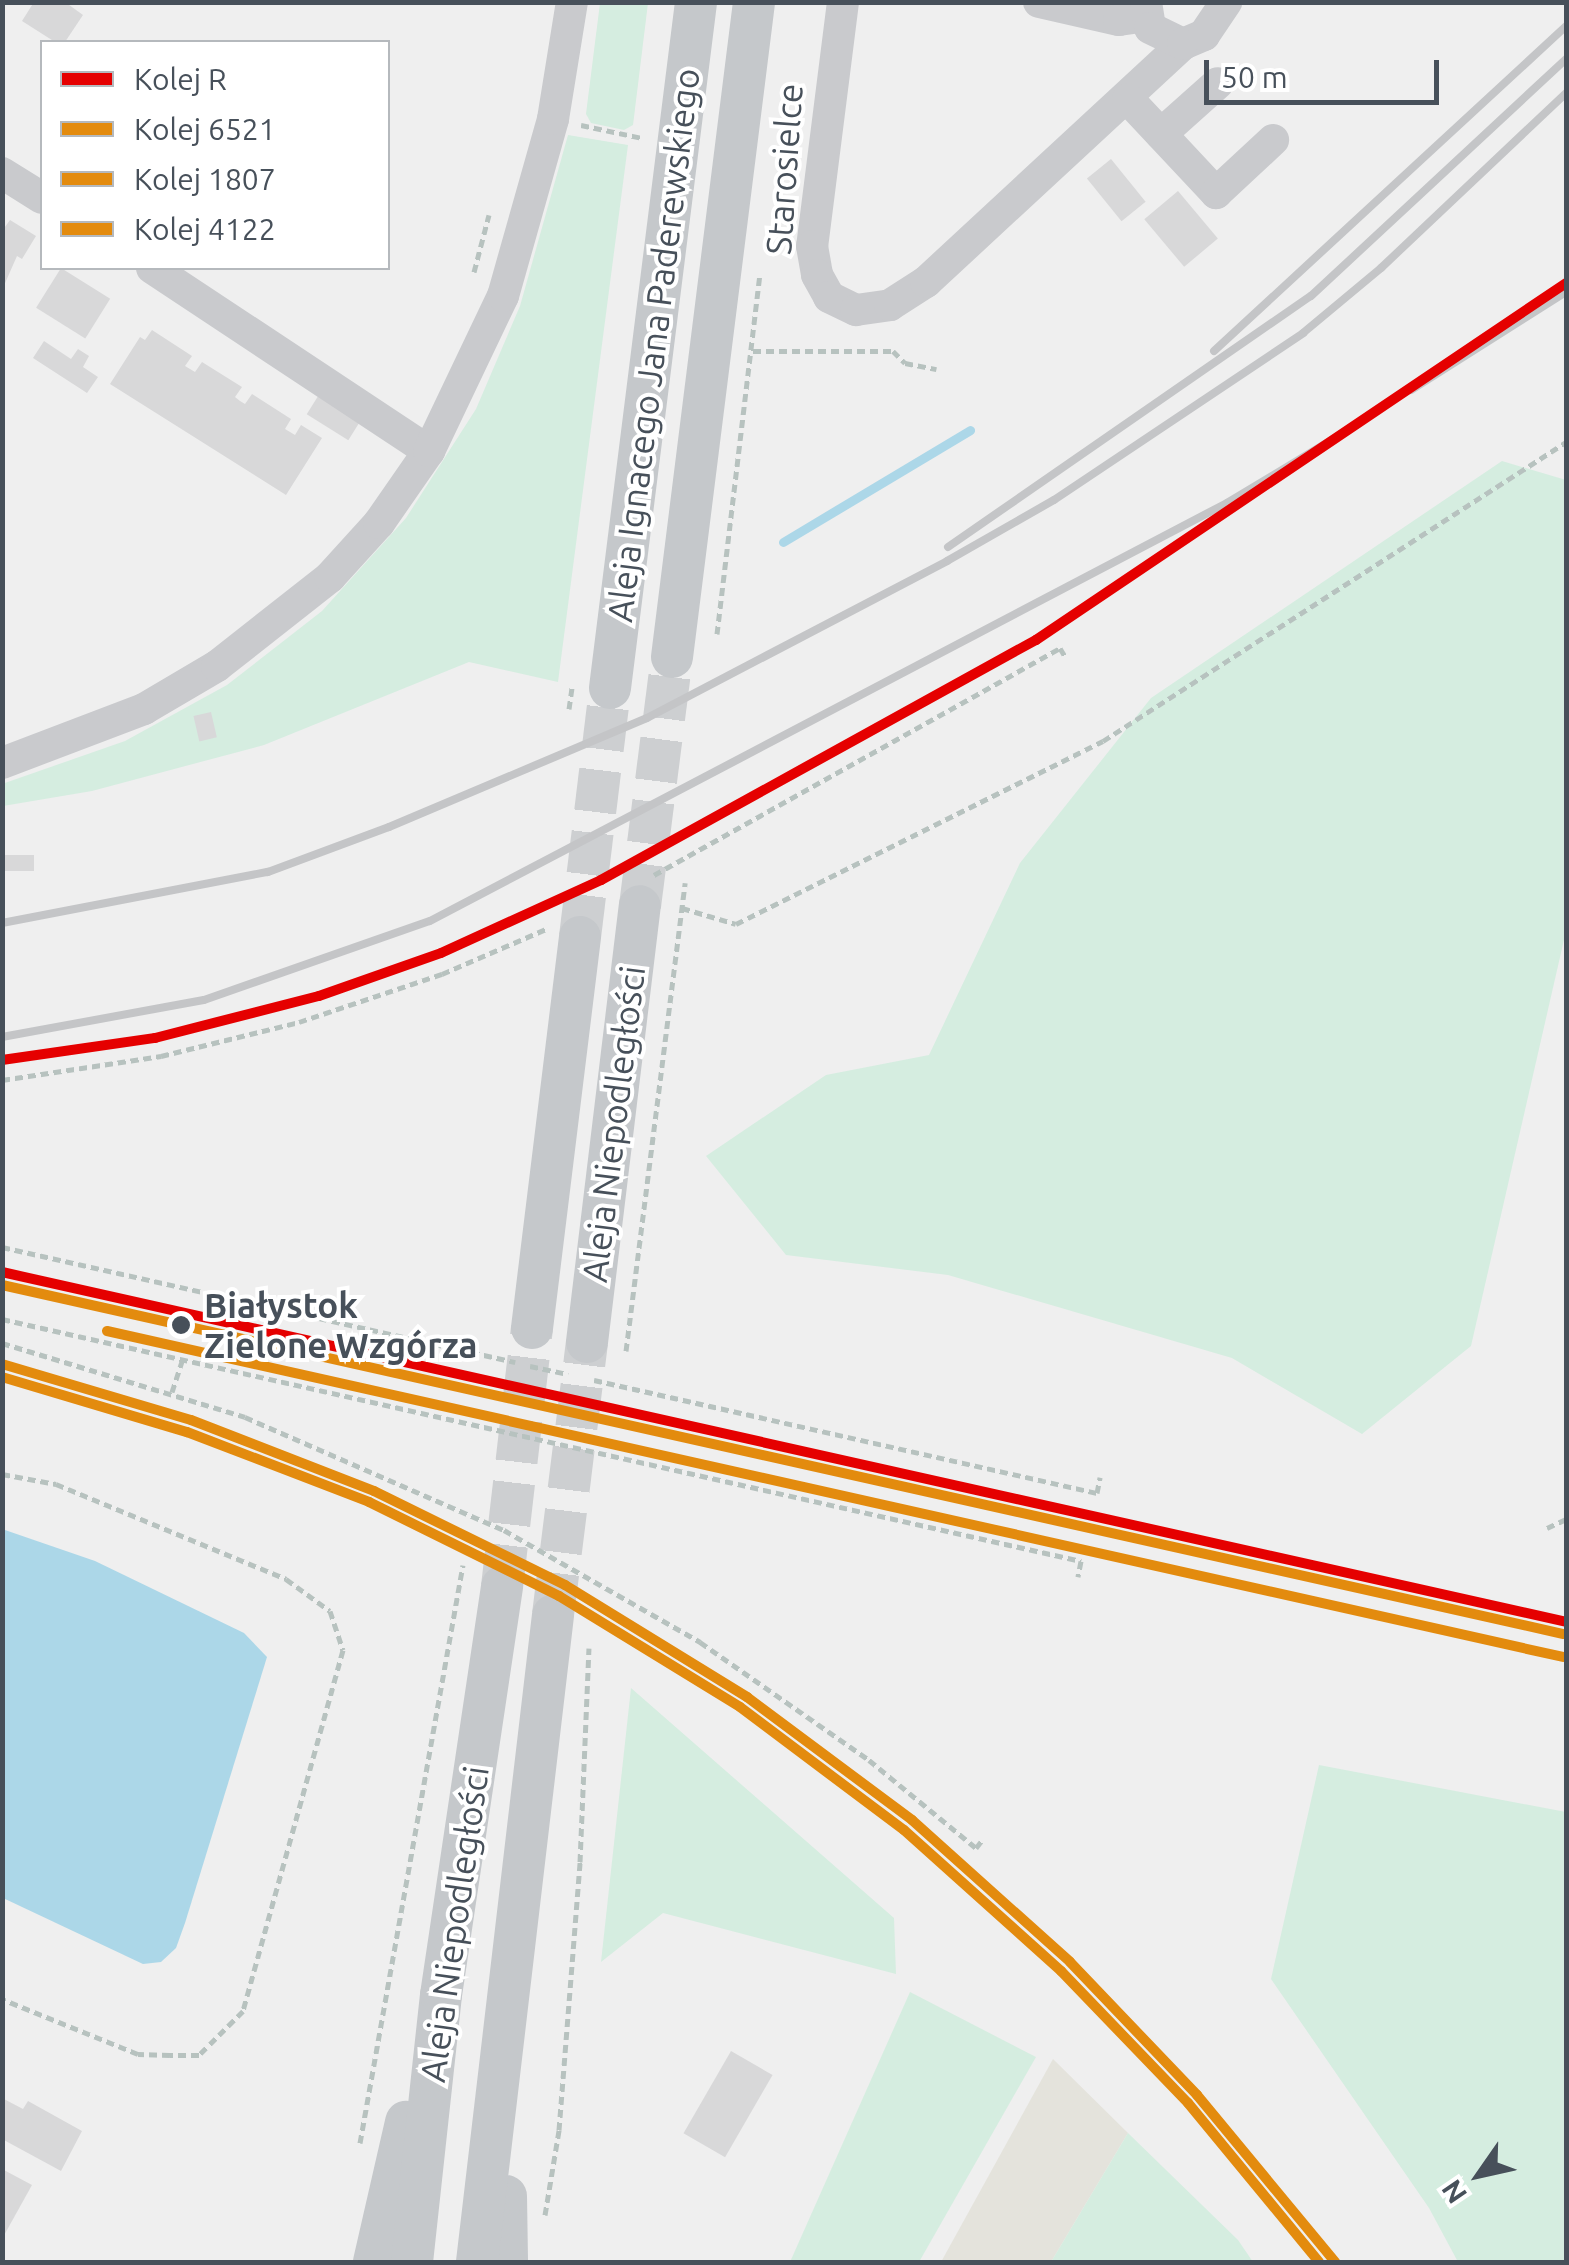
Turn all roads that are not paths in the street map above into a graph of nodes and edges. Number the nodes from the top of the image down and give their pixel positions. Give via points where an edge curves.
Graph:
1 (572, 2) edge
2 (696, 2) edge
3 (754, 2) edge
4 (842, 2) edge
5 (1039, 2) edge
6 (1218, 6) edge
7 (1146, 9) edge
8 (1183, 44) junction
9 (1218, 83) dead end
10 (1128, 100) junction
11 (1161, 134) junction
12 (1273, 140) dead end
13 (2, 172) edge
14 (40, 197) edge
15 (155, 270) edge
16 (429, 451) junction
17 (672, 657) tunnel mouth
18 (610, 688) tunnel mouth
19 (2, 763) edge
20 (641, 894) tunnel mouth
21 (570, 930) tunnel mouth
22 (532, 1328) tunnel mouth
23 (607, 1346) tunnel mouth
24 (502, 1587) tunnel mouth
25 (553, 1615) tunnel mouth
26 (441, 1995) junction
27 (502, 2061) junction
28 (374, 2262) edge
29 (412, 2262) edge
30 (477, 2262) edge
31 (507, 2262) edge

1 - 16 street via 554,119 503,296
2 - 18 main road, Aleja Ignacego Jana Paderewskiego
3 - 17 main road, Aleja Ignacego Jana Paderewskiego
4 - 10 street, Starosielce via 812,246 816,275 829,296 856,310 890,305 926,282
5 - 7 street via 1119,20
6 - 8 street via 1204,34
7 - 8 street via 1159,37
8 - 10 street
9 - 11 street
10 - 11 street
11 - 12 street via 1216,193
13 - 14 street
15 - 16 street
16 - 19 street via 379,523 264,634 144,709
20 - 23 main road, Aleja Niepodległości
21 - 22 main road, Aleja Niepodległości
24 - 26 main road, Aleja Niepodległości
25 - 27 main road, Aleja Niepodległości
26 - 28 main road
26 - 29 main road, Aleja Niepodległości
27 - 30 main road, Aleja Niepodległości
27 - 31 main road

